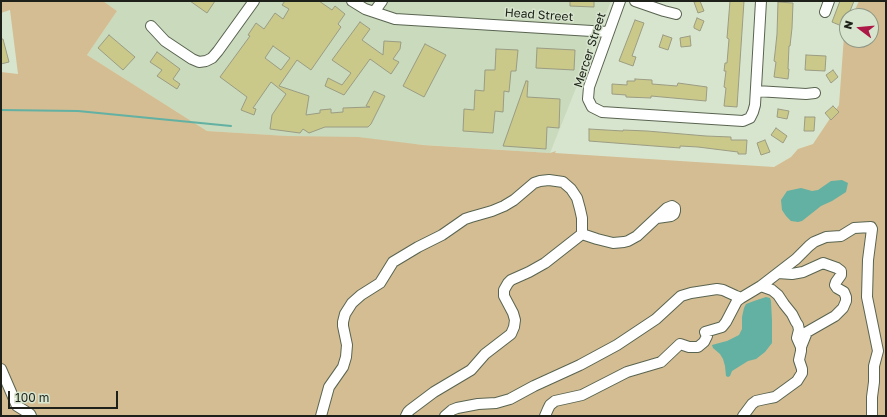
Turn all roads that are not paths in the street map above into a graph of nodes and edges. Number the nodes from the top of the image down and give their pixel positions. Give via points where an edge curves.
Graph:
1 (254, 1) edge
2 (352, 1) edge
3 (382, 1) edge
4 (620, 1) edge
5 (634, 1) edge
6 (761, 1) edge
7 (829, 1) edge
8 (374, 12) junction
9 (825, 12) dead end
10 (676, 14) dead end
11 (150, 26) dead end
12 (608, 32) junction
13 (756, 91) junction
14 (815, 93) dead end
15 (657, 218) dead end
16 (585, 233) junction
17 (778, 273) junction
18 (761, 286) junction
19 (741, 298) junction
20 (801, 347) junction
21 (1, 369) edge
22 (17, 411) edge
23 (30, 415) edge
24 (321, 416) edge
25 (406, 416) edge
26 (445, 416) edge
27 (545, 416) edge
28 (743, 416) edge
29 (872, 416) edge

1 - 11 street via 218,51 206,61 192,59 165,41
2 - 8 street, Head Street
3 - 8 street
4 - 12 street, Mercer Street
5 - 10 street
6 - 13 street
7 - 9 street
8 - 12 street, Head Street via 395,18
12 - 13 street, Mercer Street via 589,87 588,99 592,107 602,112 743,121 750,118 753,112
13 - 14 street
15 - 16 street via 637,236 619,243 606,242
16 - 24 street via 577,198 571,189 563,182 540,181 508,204 465,219 393,262 380,283 352,302 345,314 343,326 347,345 346,357 343,367 329,387
16 - 25 street via 549,260 508,283 504,296 515,320 511,334 485,354 473,369 434,392
17 - 18 street
17 - 20 street via 803,272 823,263 841,271 835,285 844,292 845,304 834,316 807,332
17 - 29 street via 821,239 841,236 854,228 871,227 867,298 878,351 874,366
18 - 19 street
18 - 20 street via 778,295 792,314 798,325 797,338
19 - 26 street via 717,289 681,296 656,319 617,345 580,365 510,399 457,408
19 - 27 street via 722,327 705,332 707,336 698,347 680,344 661,362 627,372 582,395 555,401
20 - 28 street via 799,360 802,373 797,381 775,397 756,401
21 - 22 street
22 - 23 street

